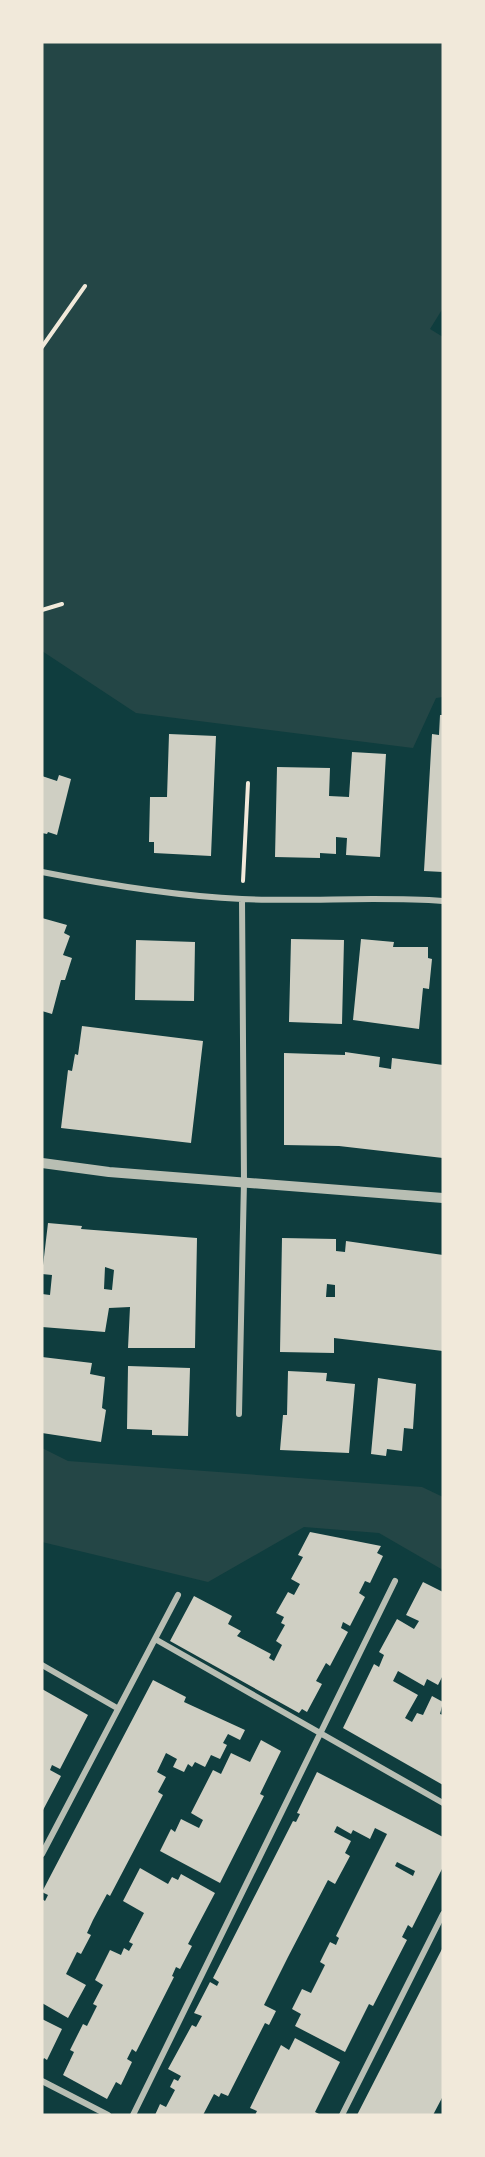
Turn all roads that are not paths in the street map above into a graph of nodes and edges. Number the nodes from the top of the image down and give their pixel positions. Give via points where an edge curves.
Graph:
1 (42, 872) edge
2 (242, 899) junction
3 (443, 901) edge
4 (42, 1163) edge
5 (243, 1181) junction
6 (443, 1198) edge
7 (239, 1414) dead end
8 (395, 1581) dead end
9 (178, 1595) dead end
10 (155, 1639) junction
11 (42, 1665) edge
12 (117, 1708) junction
13 (319, 1733) junction
14 (443, 1803) edge
15 (42, 1854) edge
16 (443, 1914) edge
17 (42, 2081) edge
18 (108, 2115) edge
19 (133, 2115) edge
20 (342, 2115) edge

1 - 2 street via 105,885
2 - 3 street via 394,897
2 - 5 street
4 - 5 street
5 - 6 street
5 - 7 street
8 - 13 street
9 - 10 street
10 - 12 street
10 - 13 street
11 - 12 street
12 - 15 street
13 - 14 street
13 - 19 street
16 - 20 street
17 - 18 street

